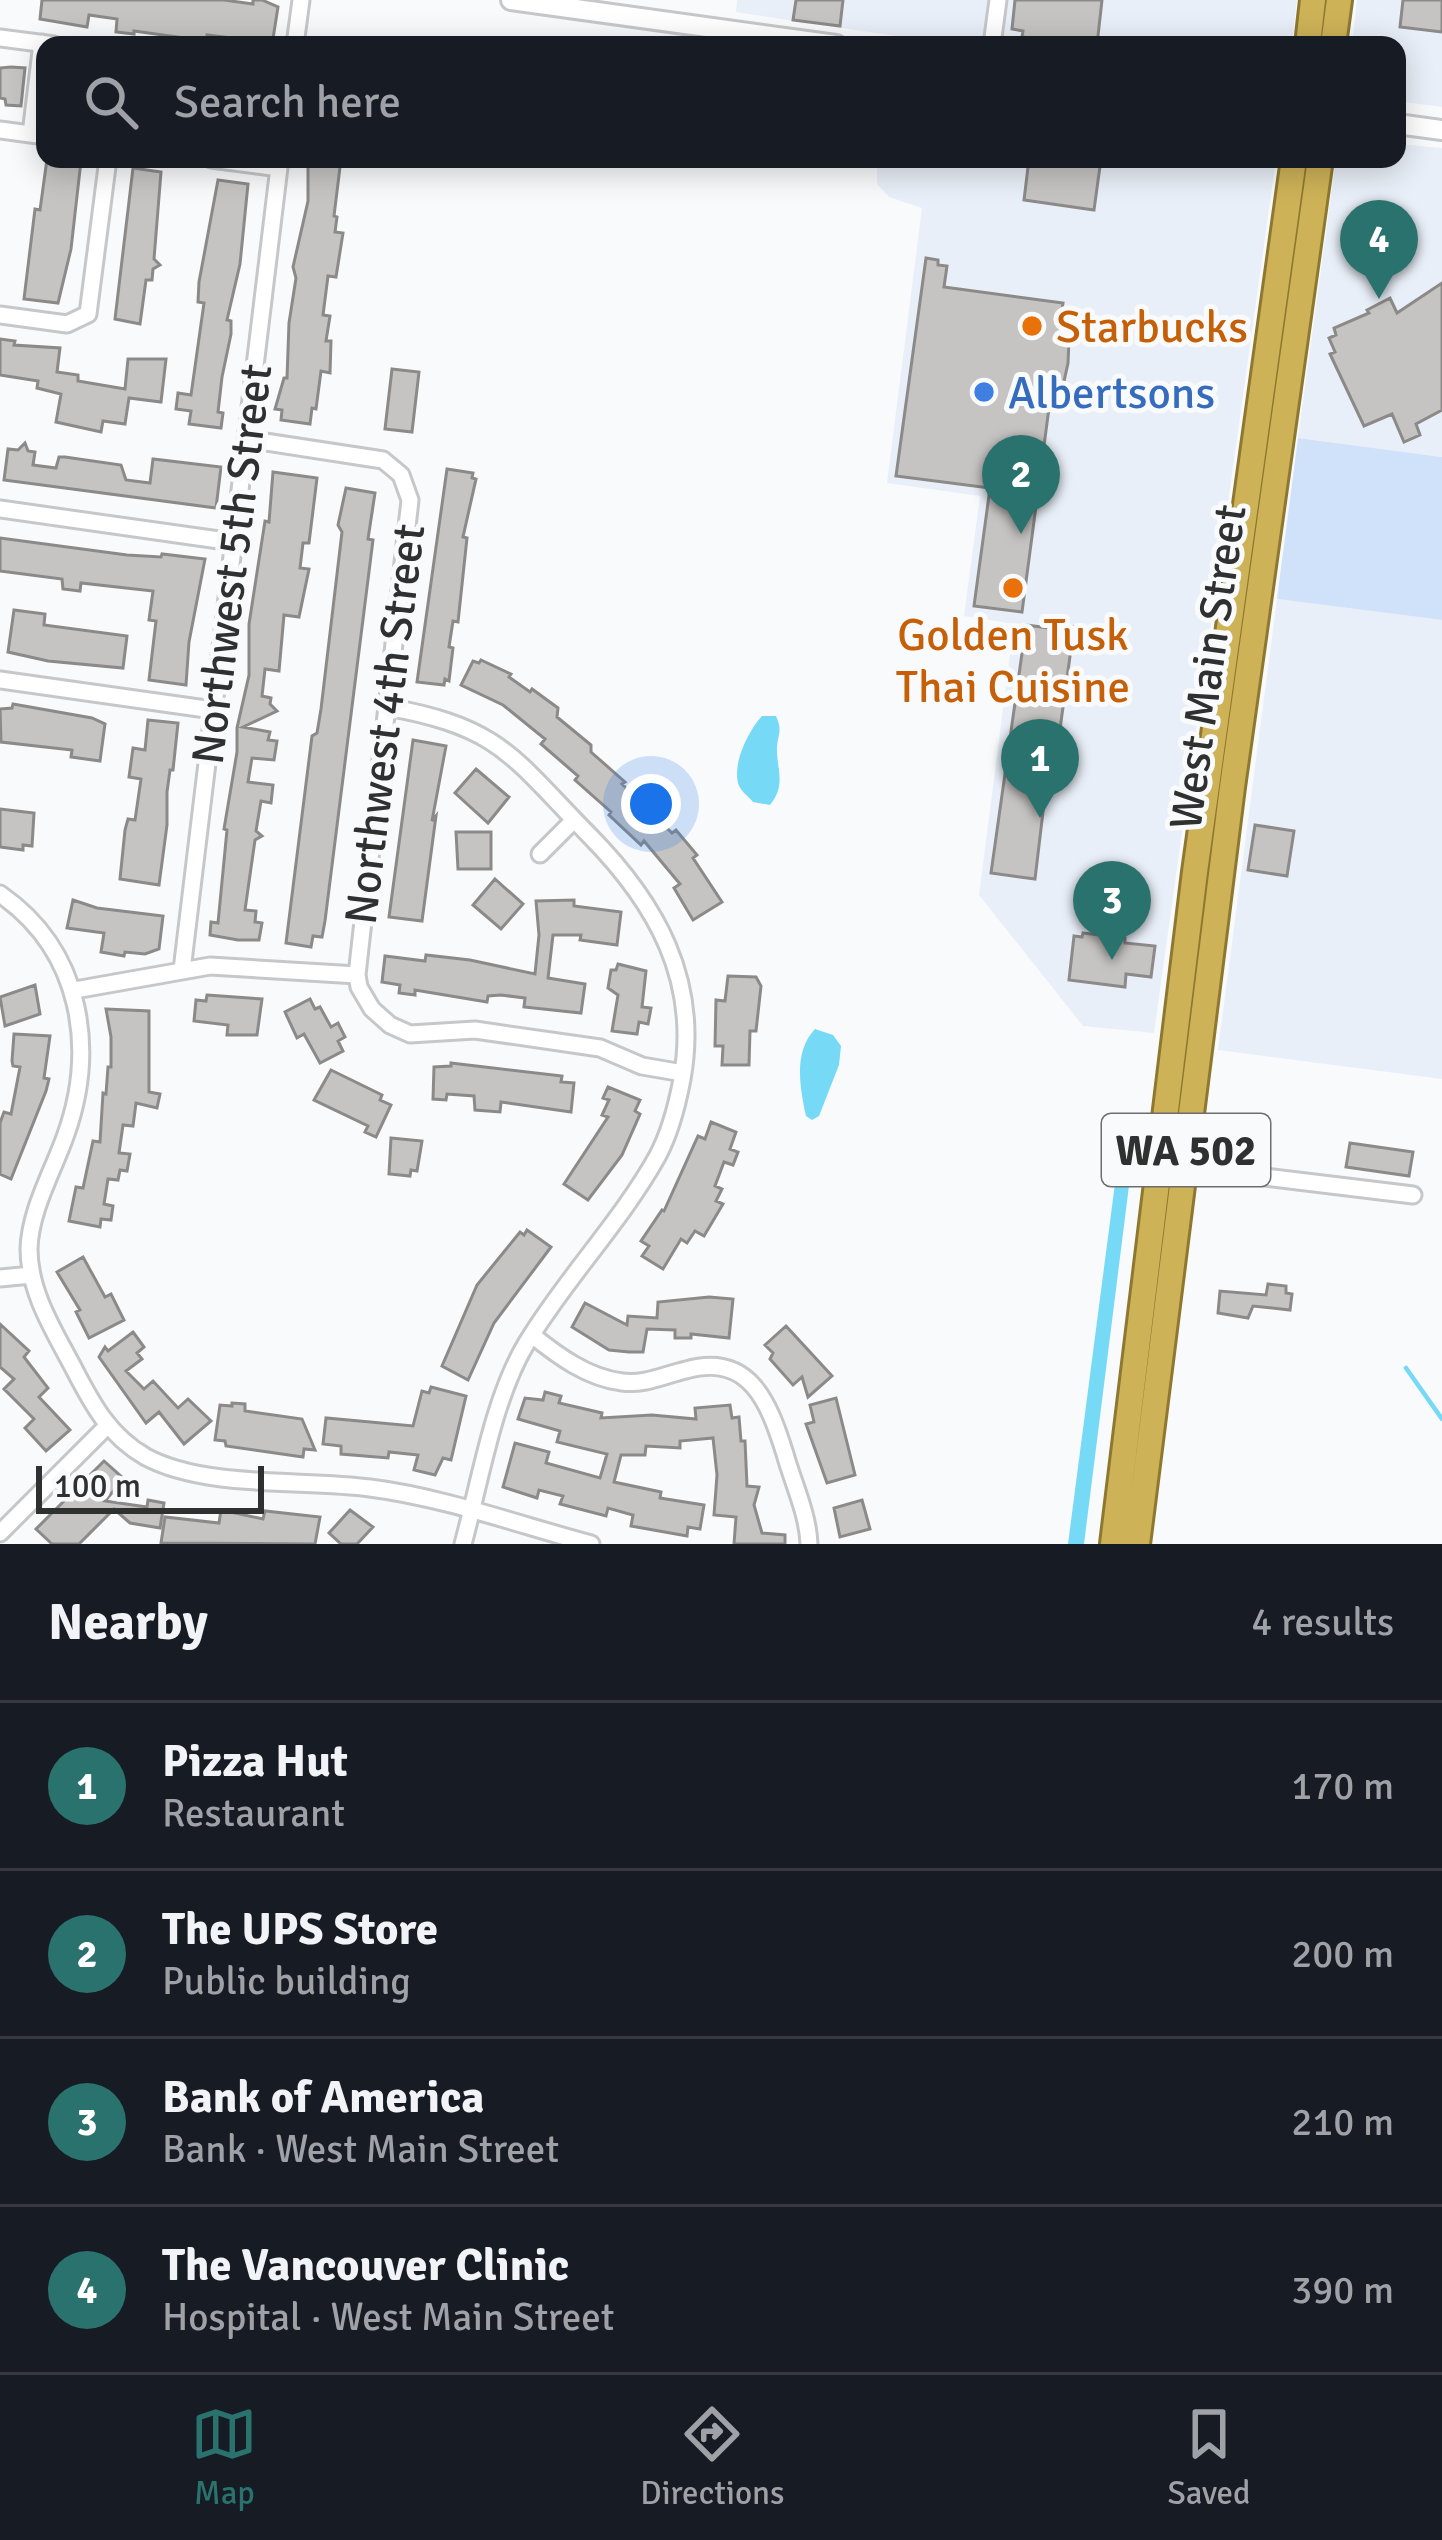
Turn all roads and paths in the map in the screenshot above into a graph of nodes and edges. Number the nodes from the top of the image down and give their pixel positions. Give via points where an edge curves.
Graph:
1 (301, 0) edge
2 (512, 0) edge
3 (998, 0) edge
4 (1313, 0) edge
5 (1339, 0) edge
6 (587, 5) edge
7 (296, 36) edge
8 (780, 36) edge
9 (993, 36) edge
10 (1309, 36) edge
11 (1335, 36) edge
12 (0, 38) edge
13 (36, 42) edge
14 (1406, 125) edge
15 (0, 130) edge
16 (1442, 130) edge
17 (36, 135) edge
18 (107, 168) edge
19 (280, 168) edge
20 (1293, 168) edge
21 (1319, 168) edge
22 (0, 315) edge
23 (246, 439) junction
24 (0, 509) edge
25 (233, 542) junction
26 (0, 680) edge
27 (388, 707) junction
28 (213, 710) junction
29 (574, 820) junction
30 (540, 854) dead end
31 (0, 894) edge
32 (182, 970) junction
33 (357, 975) junction
34 (75, 990) junction
35 (683, 1073) junction
36 (1184, 1167) junction
37 (1413, 1195) dead end
38 (31, 1275) junction
39 (0, 1278) edge
40 (532, 1335) junction
41 (106, 1427) junction
42 (472, 1512) junction
43 (0, 1533) edge
44 (464, 1544) edge
45 (591, 1544) edge
46 (808, 1544) edge
47 (1113, 1544) edge
48 (1137, 1544) edge

1 - 7 street
2 - 6 street
3 - 9 street
4 - 10 highway
5 - 11 highway
6 - 8 street
12 - 13 street
14 - 16 street
15 - 17 street
18 - 22 street via 85,318 67,324
19 - 23 street, Northwest 5th Street
20 - 47 highway, West Main Street / WA 502
21 - 36 highway, West Main Street / WA 502
23 - 25 street, Northwest 5th Street
23 - 27 street, Northwest 4th Street via 372,456 401,475 411,516
24 - 25 street
25 - 28 street, Northwest 5th Street
26 - 28 street
27 - 29 street via 483,734
27 - 33 street, Northwest 4th Street
28 - 32 street, Northwest 5th Street
29 - 30 street
29 - 35 street via 664,930 688,1016
31 - 34 street via 36,927
32 - 33 street
32 - 34 street
33 - 35 street via 372,1009 410,1034 465,1029 600,1048
34 - 38 street via 81,1083 32,1230
35 - 40 street via 660,1152
36 - 37 street
36 - 48 highway, West Main Street / WA 502
38 - 39 street
38 - 41 street
40 - 42 street via 507,1385
40 - 46 street via 584,1371 620,1382 704,1366 746,1377 776,1425
41 - 42 street via 149,1459 186,1470 375,1488
41 - 43 street
42 - 44 street
42 - 45 street

